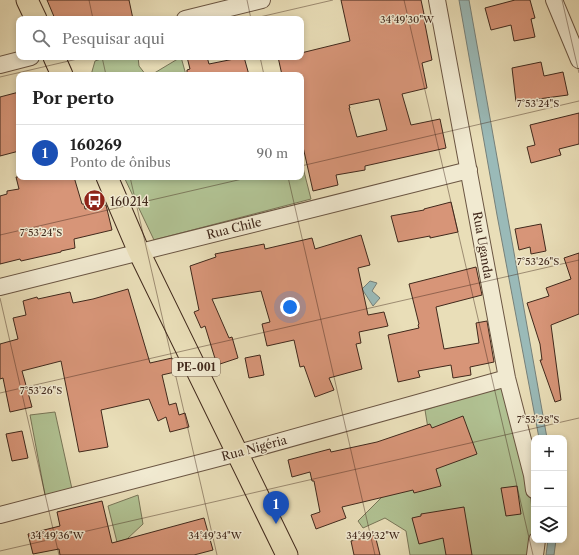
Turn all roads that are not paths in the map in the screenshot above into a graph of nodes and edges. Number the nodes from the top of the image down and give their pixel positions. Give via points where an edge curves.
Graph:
1 (27, 0) edge
2 (262, 0) edge
3 (437, 0) edge
4 (554, 0) edge
5 (35, 16) edge
6 (198, 16) edge
7 (19, 60) edge
8 (55, 60) edge
9 (579, 60) edge
10 (0, 65) edge
11 (61, 72) edge
12 (469, 170) junction
13 (108, 180) edge
14 (140, 252) junction
15 (0, 287) edge
16 (507, 378) junction
17 (238, 453) junction
18 (531, 471) edge
19 (0, 515) edge
20 (537, 543) edge
21 (287, 555) edge
22 (535, 555) edge

1 - 5 main road
2 - 6 street
3 - 12 street, Rua Uganda
4 - 9 street
7 - 10 street
8 - 11 main road
12 - 14 street, Rua Chile
12 - 16 street, Rua Uganda
13 - 14 main road, PE-001
14 - 15 street, Rua Chile
14 - 17 main road, PE-001
16 - 17 street, Rua Nigéria
16 - 18 street, Rua Uganda
17 - 19 street, Rua Nigéria
17 - 21 main road, PE-001
20 - 22 street

